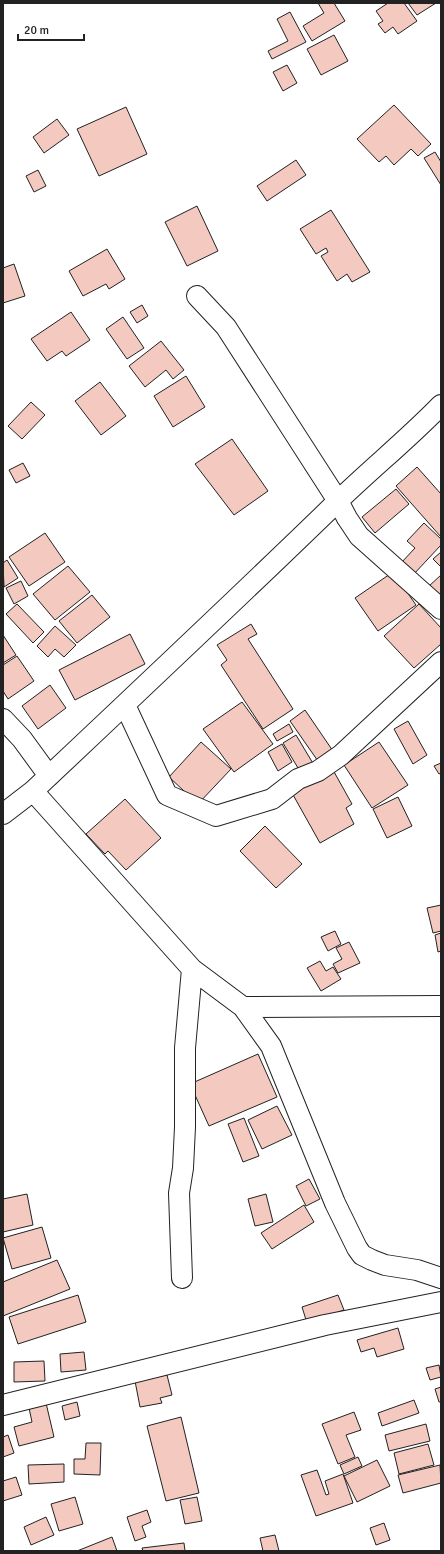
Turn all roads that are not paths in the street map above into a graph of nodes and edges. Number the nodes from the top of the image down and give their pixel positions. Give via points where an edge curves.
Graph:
1 (197, 296) dead end
2 (441, 405) edge
3 (338, 501) junction
4 (441, 609) edge
5 (441, 662) edge
6 (125, 705) junction
7 (3, 719) edge
8 (49, 776) junction
9 (33, 791) junction
10 (3, 814) edge
11 (192, 969) junction
12 (441, 1006) edge
13 (242, 1007) junction
14 (182, 1278) dead end
15 (441, 1278) edge
16 (441, 1302) edge
17 (3, 1405) edge

1 - 3 street via 226,327
2 - 3 street via 400,446
3 - 4 street via 359,536
3 - 6 street
5 - 6 street via 341,756 318,771 298,779 272,799 216,816 167,796
6 - 8 street
7 - 8 street via 22,739
8 - 9 street
9 - 10 street
9 - 11 street
11 - 13 street
11 - 14 street via 185,1048 183,1168 179,1193
12 - 13 street
13 - 15 street via 271,1046 335,1203 362,1255 385,1265 417,1270
16 - 17 street via 325,1325

